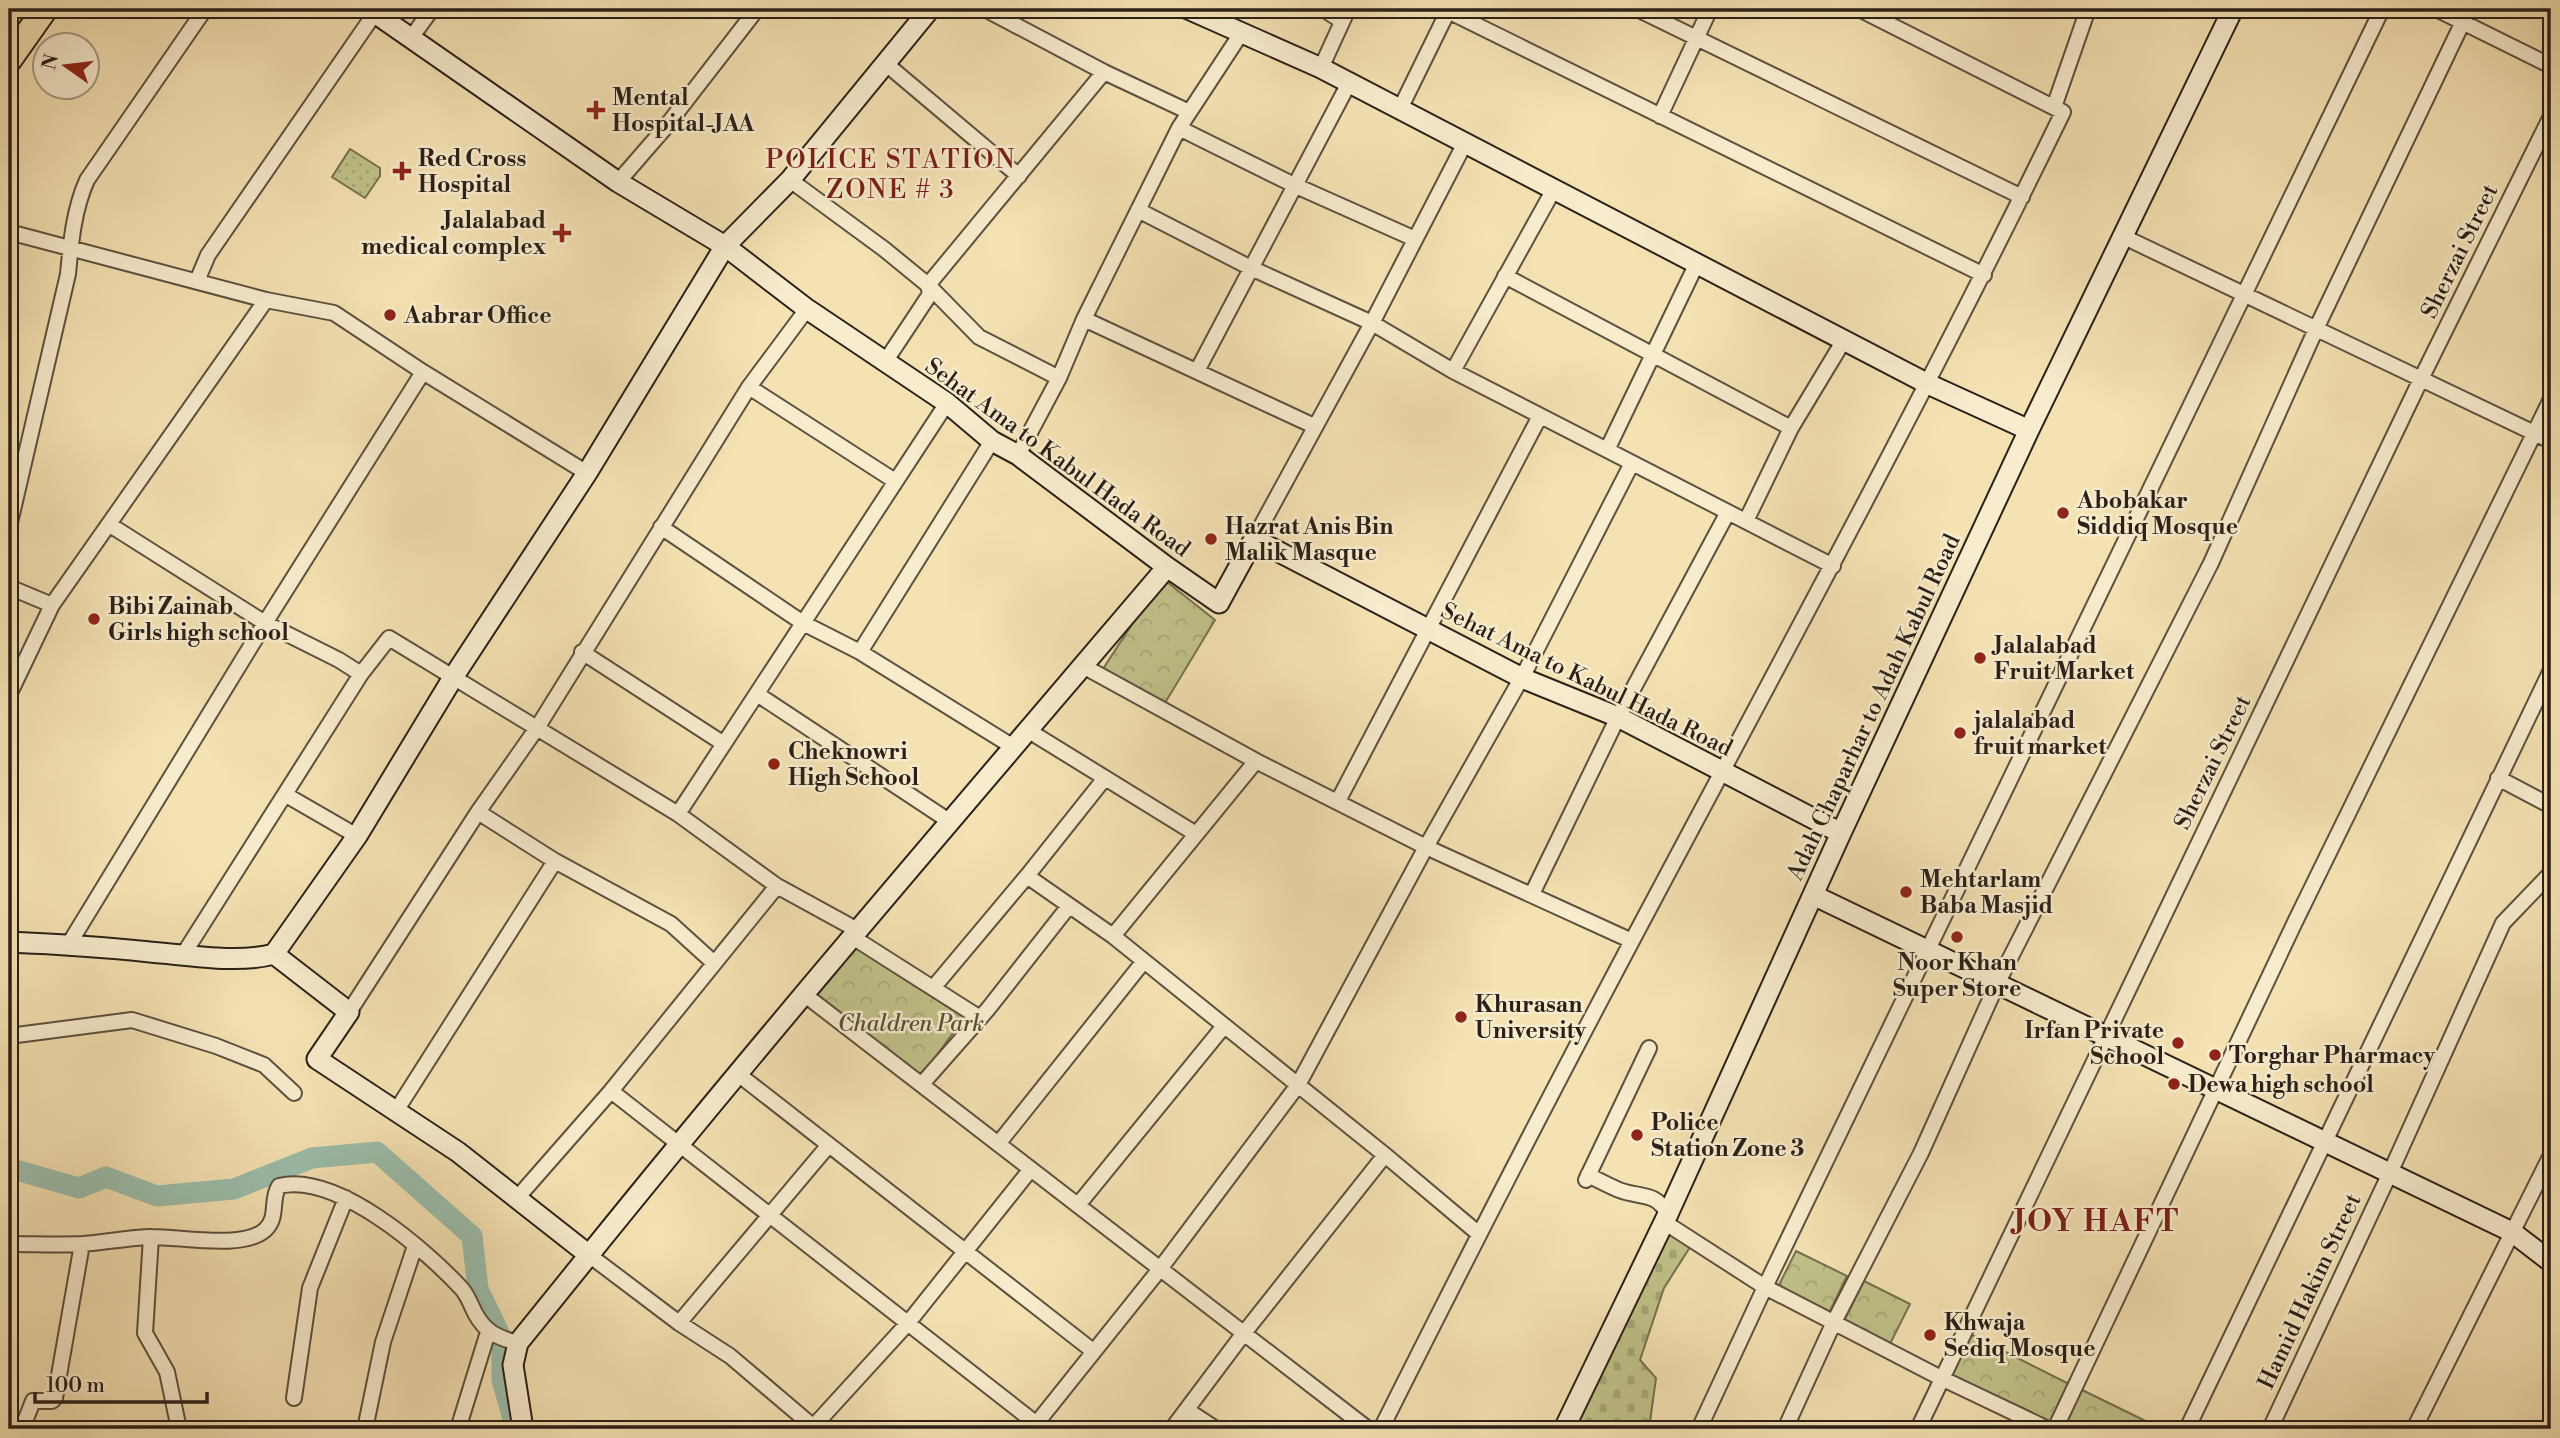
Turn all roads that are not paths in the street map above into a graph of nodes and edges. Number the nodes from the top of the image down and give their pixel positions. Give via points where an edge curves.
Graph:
1 (26, 9) edge
2 (45, 9) edge
3 (205, 9) edge
4 (432, 9) edge
5 (757, 9) edge
6 (930, 9) edge
7 (985, 9) edge
8 (1188, 9) edge
9 (1324, 9) edge
10 (1637, 9) edge
11 (1710, 9) edge
12 (1858, 9) edge
13 (2088, 9) edge
14 (2233, 9) edge
15 (2382, 9) edge
16 (2436, 9) edge
17 (1448, 10) edge
18 (372, 11) edge
19 (1345, 15) edge
20 (2466, 15) edge
21 (1242, 32) junction
22 (9, 34) edge
23 (411, 38) junction
24 (1697, 38) junction
25 (9, 60) edge
26 (885, 63) junction
27 (2551, 66) edge
28 (1321, 68) junction
29 (1104, 72) junction
30 (1349, 83) junction
31 (2054, 107) junction
32 (1400, 109) junction
33 (1187, 111) junction
34 (1660, 116) junction
35 (2551, 116) edge
36 (1179, 128) junction
37 (1465, 143) junction
38 (1019, 176) junction
39 (790, 180) junction
40 (618, 181) junction
41 (1294, 185) junction
42 (1553, 189) junction
43 (2022, 197) junction
44 (1138, 210) junction
45 (9, 232) edge
46 (2124, 232) junction
47 (1415, 239) junction
48 (724, 246) junction
49 (70, 250) junction
50 (1697, 263) junction
51 (1251, 268) junction
52 (1984, 275) junction
53 (1505, 276) junction
54 (197, 281) junction
55 (928, 285) junction
56 (2245, 290) junction
57 (266, 300) junction
58 (807, 309) junction
59 (1084, 319) junction
60 (1372, 323) junction
61 (2317, 325) junction
62 (1844, 340) junction
63 (1652, 354) junction
64 (886, 362) junction
65 (1198, 371) junction
66 (1453, 371) junction
67 (423, 372) junction
68 (2423, 377) junction
69 (1059, 378) junction
70 (1928, 384) junction
71 (749, 387) junction
72 (2551, 399) edge
73 (947, 403) junction
74 (1540, 416) junction
75 (1314, 426) junction
76 (1791, 428) junction
77 (2029, 430) junction
78 (2536, 430) junction
79 (2551, 434) edge
80 (992, 441) junction
81 (2551, 441) edge
82 (1607, 450) junction
83 (1018, 455) junction
84 (1632, 463) junction
85 (587, 473) junction
86 (895, 481) junction
87 (1728, 512) junction
88 (1746, 521) junction
89 (110, 525) junction
90 (9, 527) edge
91 (661, 527) junction
92 (1254, 538) junction
93 (1833, 566) junction
94 (1167, 567) junction
95 (9, 587) edge
96 (52, 605) junction
97 (265, 623) junction
98 (803, 623) junction
99 (1428, 629) junction
100 (582, 652) junction
101 (859, 652) junction
102 (1083, 666) junction
103 (2551, 670) edge
104 (361, 674) junction
105 (454, 677) junction
106 (1521, 678) junction
107 (757, 694) junction
108 (9, 695) edge
109 (1618, 718) junction
110 (537, 728) junction
111 (1028, 731) junction
112 (724, 744) junction
113 (1015, 748) junction
114 (1256, 761) junction
115 (1722, 772) junction
116 (1105, 778) junction
117 (2498, 778) junction
118 (286, 795) junction
119 (1338, 801) junction
120 (2551, 806) edge
121 (478, 812) junction
122 (678, 814) junction
123 (949, 821) junction
124 (1841, 833) junction
125 (1196, 834) junction
126 (357, 836) junction
127 (1426, 847) junction
128 (555, 861) junction
129 (2551, 873) edge
130 (1027, 876) junction
131 (777, 886) junction
132 (1532, 894) junction
133 (1813, 895) junction
134 (1069, 905) junction
135 (856, 934) junction
136 (1113, 936) junction
137 (1632, 941) junction
138 (9, 942) edge
139 (69, 944) junction
140 (1928, 950) junction
141 (274, 954) junction
142 (183, 955) junction
143 (1144, 961) junction
144 (714, 963) junction
145 (1997, 984) junction
146 (933, 988) junction
147 (805, 995) junction
148 (349, 1012) junction
149 (980, 1018) junction
150 (1224, 1026) junction
151 (9, 1036) edge
152 (2105, 1036) junction
153 (1649, 1048) dead end
154 (738, 1074) junction
155 (922, 1084) junction
156 (1298, 1085) junction
157 (2216, 1088) junction
158 (611, 1091) junction
159 (294, 1093) dead end
160 (396, 1111) junction
161 (2325, 1142) junction
162 (679, 1144) junction
163 (998, 1144) junction
164 (828, 1146) junction
165 (1385, 1155) junction
166 (2551, 1155) edge
167 (1031, 1169) junction
168 (2390, 1173) junction
169 (518, 1197) junction
170 (346, 1198) junction
171 (1077, 1205) junction
172 (771, 1215) junction
173 (1666, 1218) junction
174 (2512, 1232) junction
175 (1479, 1234) junction
176 (151, 1237) junction
177 (9, 1244) edge
178 (82, 1244) junction
179 (415, 1246) junction
180 (964, 1253) junction
181 (589, 1255) junction
182 (2550, 1258) edge
183 (1160, 1269) junction
184 (1765, 1287) junction
185 (1834, 1322) junction
186 (679, 1323) junction
187 (908, 1323) junction
188 (488, 1332) junction
189 (1244, 1333) junction
190 (518, 1343) junction
191 (1093, 1351) junction
192 (1941, 1378) junction
193 (294, 1398) dead end
194 (1187, 1410) junction
195 (815, 1428) edge
196 (1038, 1428) edge
197 (22, 1429) edge
198 (179, 1429) edge
199 (365, 1429) edge
200 (458, 1429) edge
201 (523, 1429) edge
202 (1172, 1429) edge
203 (1216, 1429) edge
204 (1368, 1429) edge
205 (1381, 1429) edge
206 (1564, 1429) edge
207 (1699, 1429) edge
208 (1784, 1429) edge
209 (1918, 1429) edge
210 (2048, 1429) edge
211 (2055, 1429) edge
212 (2187, 1429) edge
213 (2270, 1429) edge
214 (2414, 1429) edge

1 - 22 highway
2 - 25 highway
3 - 49 street via 87,180
4 - 23 street
5 - 40 street
6 - 26 main road
7 - 29 street
8 - 21 main road
9 - 19 street
10 - 24 street
11 - 24 street
12 - 31 street
13 - 31 street
14 - 46 main road, Adah Chaparhar to Adah Kabul Road
15 - 56 street
16 - 20 street
17 - 32 street
17 - 34 street
18 - 23 main road, Sehat Ama to Kabul Hada Road
18 - 54 street via 208,255
19 - 28 street
20 - 27 street
20 - 61 street
21 - 28 main road
21 - 33 street
23 - 40 main road, Sehat Ama to Kabul Hada Road
24 - 34 street
24 - 43 street
26 - 38 street
26 - 39 main road
28 - 30 main road
29 - 33 street
29 - 38 street
30 - 32 main road
30 - 41 street
31 - 43 street via 2063,112
32 - 37 main road
33 - 36 street
34 - 52 street
35 - 68 street, Sherzai Street
36 - 41 street
36 - 44 street
37 - 42 main road
37 - 47 street
38 - 55 street
39 - 48 main road
39 - 55 street
40 - 48 main road, Sehat Ama to Kabul Hada Road
41 - 47 street
41 - 51 street
42 - 50 main road
42 - 53 street
43 - 52 street
44 - 51 street
44 - 59 street
45 - 49 street
46 - 56 street
46 - 77 main road, Adah Chaparhar to Adah Kabul Road
47 - 60 street
48 - 58 main road, Sehat Ama to Kabul Hada Road
48 - 85 main road
49 - 54 street
49 - 90 street
50 - 62 main road
50 - 63 street
51 - 60 street
51 - 65 street
52 - 70 street
53 - 63 street
53 - 66 street
54 - 57 street
55 - 64 street via 930,294
55 - 69 street via 979,337
56 - 61 street
56 - 140 street
57 - 67 street via 334,313
57 - 89 street
58 - 64 main road, Sehat Ama to Kabul Hada Road
58 - 71 street
59 - 65 street
59 - 69 street
60 - 66 street
60 - 75 street
61 - 68 street
61 - 145 street via 2211,563
62 - 70 main road
62 - 76 street
63 - 76 street
63 - 82 street
64 - 73 main road, Sehat Ama to Kabul Hada Road
65 - 75 street
66 - 74 street
67 - 85 street
67 - 97 street
68 - 78 street
68 - 152 street, Sherzai Street
69 - 83 street
70 - 77 main road
70 - 93 street
71 - 86 street
71 - 91 street
72 - 78 street
73 - 80 main road, Sehat Ama to Kabul Hada Road
73 - 86 street
74 - 82 street
74 - 99 street
75 - 92 street
76 - 88 street
77 - 124 main road, Adah Chaparhar to Adah Kabul Road
78 - 79 street
78 - 81 street
78 - 157 street
80 - 83 main road, Sehat Ama to Kabul Hada Road
80 - 101 street
82 - 84 street
83 - 94 main road, Sehat Ama to Kabul Hada Road
84 - 87 street
84 - 106 street
85 - 105 main road
86 - 98 street
87 - 88 street
87 - 109 street
88 - 93 street
89 - 96 street
89 - 97 street
91 - 98 street
91 - 100 street
92 - 94 main road, Sehat Ama to Kabul Hada Road via 1219,603
92 - 99 main road, Sehat Ama to Kabul Hada Road
93 - 115 street
94 - 102 main road
95 - 96 street
96 - 108 street
97 - 104 street
97 - 139 street
98 - 101 street
98 - 107 street
99 - 106 main road, Sehat Ama to Kabul Hada Road
99 - 119 street
100 - 110 street
100 - 112 street
101 - 113 street
102 - 111 main road
102 - 114 street
103 - 117 street
104 - 105 street via 389,638
104 - 118 street
105 - 110 street
105 - 126 main road
106 - 109 main road, Sehat Ama to Kabul Hada Road
106 - 127 street
107 - 112 street
107 - 123 street
109 - 115 main road, Sehat Ama to Kabul Hada Road
109 - 132 street
110 - 121 street
110 - 122 street
111 - 113 main road
111 - 116 street
112 - 122 street
113 - 123 main road
114 - 119 street
114 - 125 street
115 - 124 main road, Sehat Ama to Kabul Hada Road
115 - 137 street
116 - 125 street
116 - 130 street
117 - 120 street
117 - 161 street
118 - 126 street
118 - 142 street
119 - 127 street
121 - 128 street
121 - 148 street
122 - 131 street
123 - 135 main road
124 - 133 main road, Adah Chaparhar to Adah Kabul Road
125 - 136 street
126 - 141 main road
127 - 132 street
127 - 156 street
128 - 144 street via 671,924
128 - 160 street
129 - 168 street, Hamid Hakim Street via 2503,923
130 - 134 street
130 - 146 street
131 - 135 street
131 - 144 street
132 - 137 street
133 - 140 main road
133 - 173 main road, Adah Chaparhar to Adah Kabul Road
134 - 136 street
134 - 149 street
135 - 146 street
135 - 147 main road
136 - 143 street
137 - 175 street
138 - 139 main road
139 - 142 main road
140 - 145 main road
140 - 184 street
141 - 142 main road via 258,958
141 - 148 main road
143 - 150 street
143 - 163 street
144 - 158 street
145 - 152 main road
145 - 185 street via 1921,1153
146 - 149 street
147 - 154 main road
147 - 155 street
148 - 160 main road via 317,1059
149 - 155 street
150 - 156 street
150 - 171 street
151 - 159 street via 132,1020 264,1065
152 - 157 main road
152 - 192 street, Sherzai Street
153 - 173 street via 1587,1177 1622,1192 1644,1194 1662,1204
154 - 162 main road
154 - 164 street
155 - 163 street
156 - 165 street
156 - 183 street
157 - 161 main road
157 - 211 street
158 - 162 street
158 - 169 street
160 - 169 main road
161 - 168 main road
161 - 212 street
162 - 172 street
162 - 181 main road
163 - 167 street
164 - 172 street
164 - 180 street
165 - 175 street
165 - 189 street
166 - 174 street
167 - 171 street
167 - 180 street
168 - 174 main road
168 - 213 street, Hamid Hakim Street
169 - 181 main road
170 - 176 street via 288,1184 275,1191 274,1218 251,1238 200,1241
170 - 179 street
170 - 193 street via 310,1287
171 - 183 street
172 - 186 street
172 - 187 street
173 - 184 street
173 - 206 main road, Adah Chaparhar to Adah Kabul Road
174 - 182 main road
174 - 214 street
175 - 205 street
176 - 178 street
176 - 198 street via 145,1333 167,1372
177 - 178 street
178 - 197 street via 55,1398 33,1401
179 - 188 street via 460,1287
179 - 199 street via 383,1342
180 - 187 street
180 - 191 street
181 - 186 street
181 - 190 main road
183 - 189 street
183 - 191 street
184 - 185 street
184 - 207 street
185 - 192 street
185 - 208 street
186 - 195 street via 730,1356
187 - 195 street
187 - 196 street
188 - 190 street
188 - 200 street
189 - 194 street
189 - 204 street
190 - 201 main road via 513,1365
191 - 196 street
192 - 209 street, Sherzai Street
192 - 210 street
194 - 202 street
194 - 203 street

